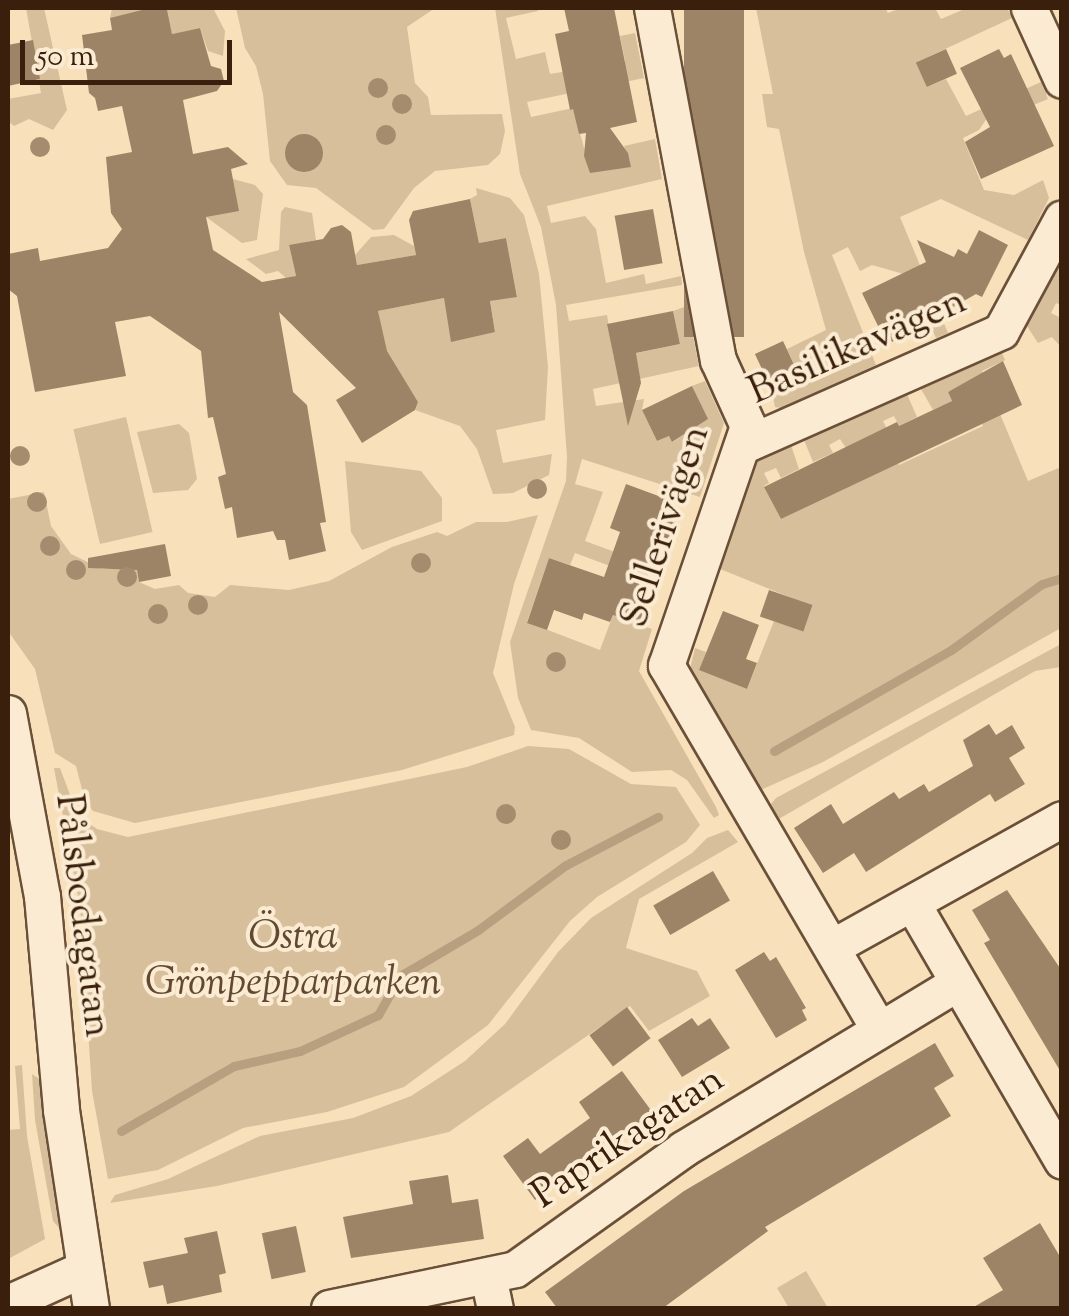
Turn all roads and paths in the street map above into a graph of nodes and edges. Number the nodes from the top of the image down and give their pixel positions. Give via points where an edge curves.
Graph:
1 (652, 8) edge
2 (1030, 8) edge
3 (1062, 80) edge
4 (1062, 218) edge
5 (742, 446) junction
6 (9, 722) edge
7 (1062, 819) edge
8 (912, 903) junction
9 (832, 947) junction
10 (954, 984) junction
11 (878, 1029) junction
12 (1062, 1161) edge
13 (82, 1269) junction
14 (491, 1292) edge
15 (8, 1302) edge
16 (91, 1308) edge
17 (328, 1308) edge

1 - 5 street, Sellerivägen via 718,360 748,426
2 - 3 street
4 - 5 street, Basilikavägen via 1002,331
5 - 9 street, Sellerivägen via 666,665
6 - 13 street, Pålsbodagatan via 42,896
7 - 8 street
8 - 9 street
8 - 10 street
9 - 11 street, Sellerivägen
10 - 11 street, Paprikagatan
10 - 12 street
11 - 14 street, Paprikagatan via 683,1149
13 - 15 street
13 - 16 street, Pålsbodagatan
14 - 17 street, Paprikagatan

